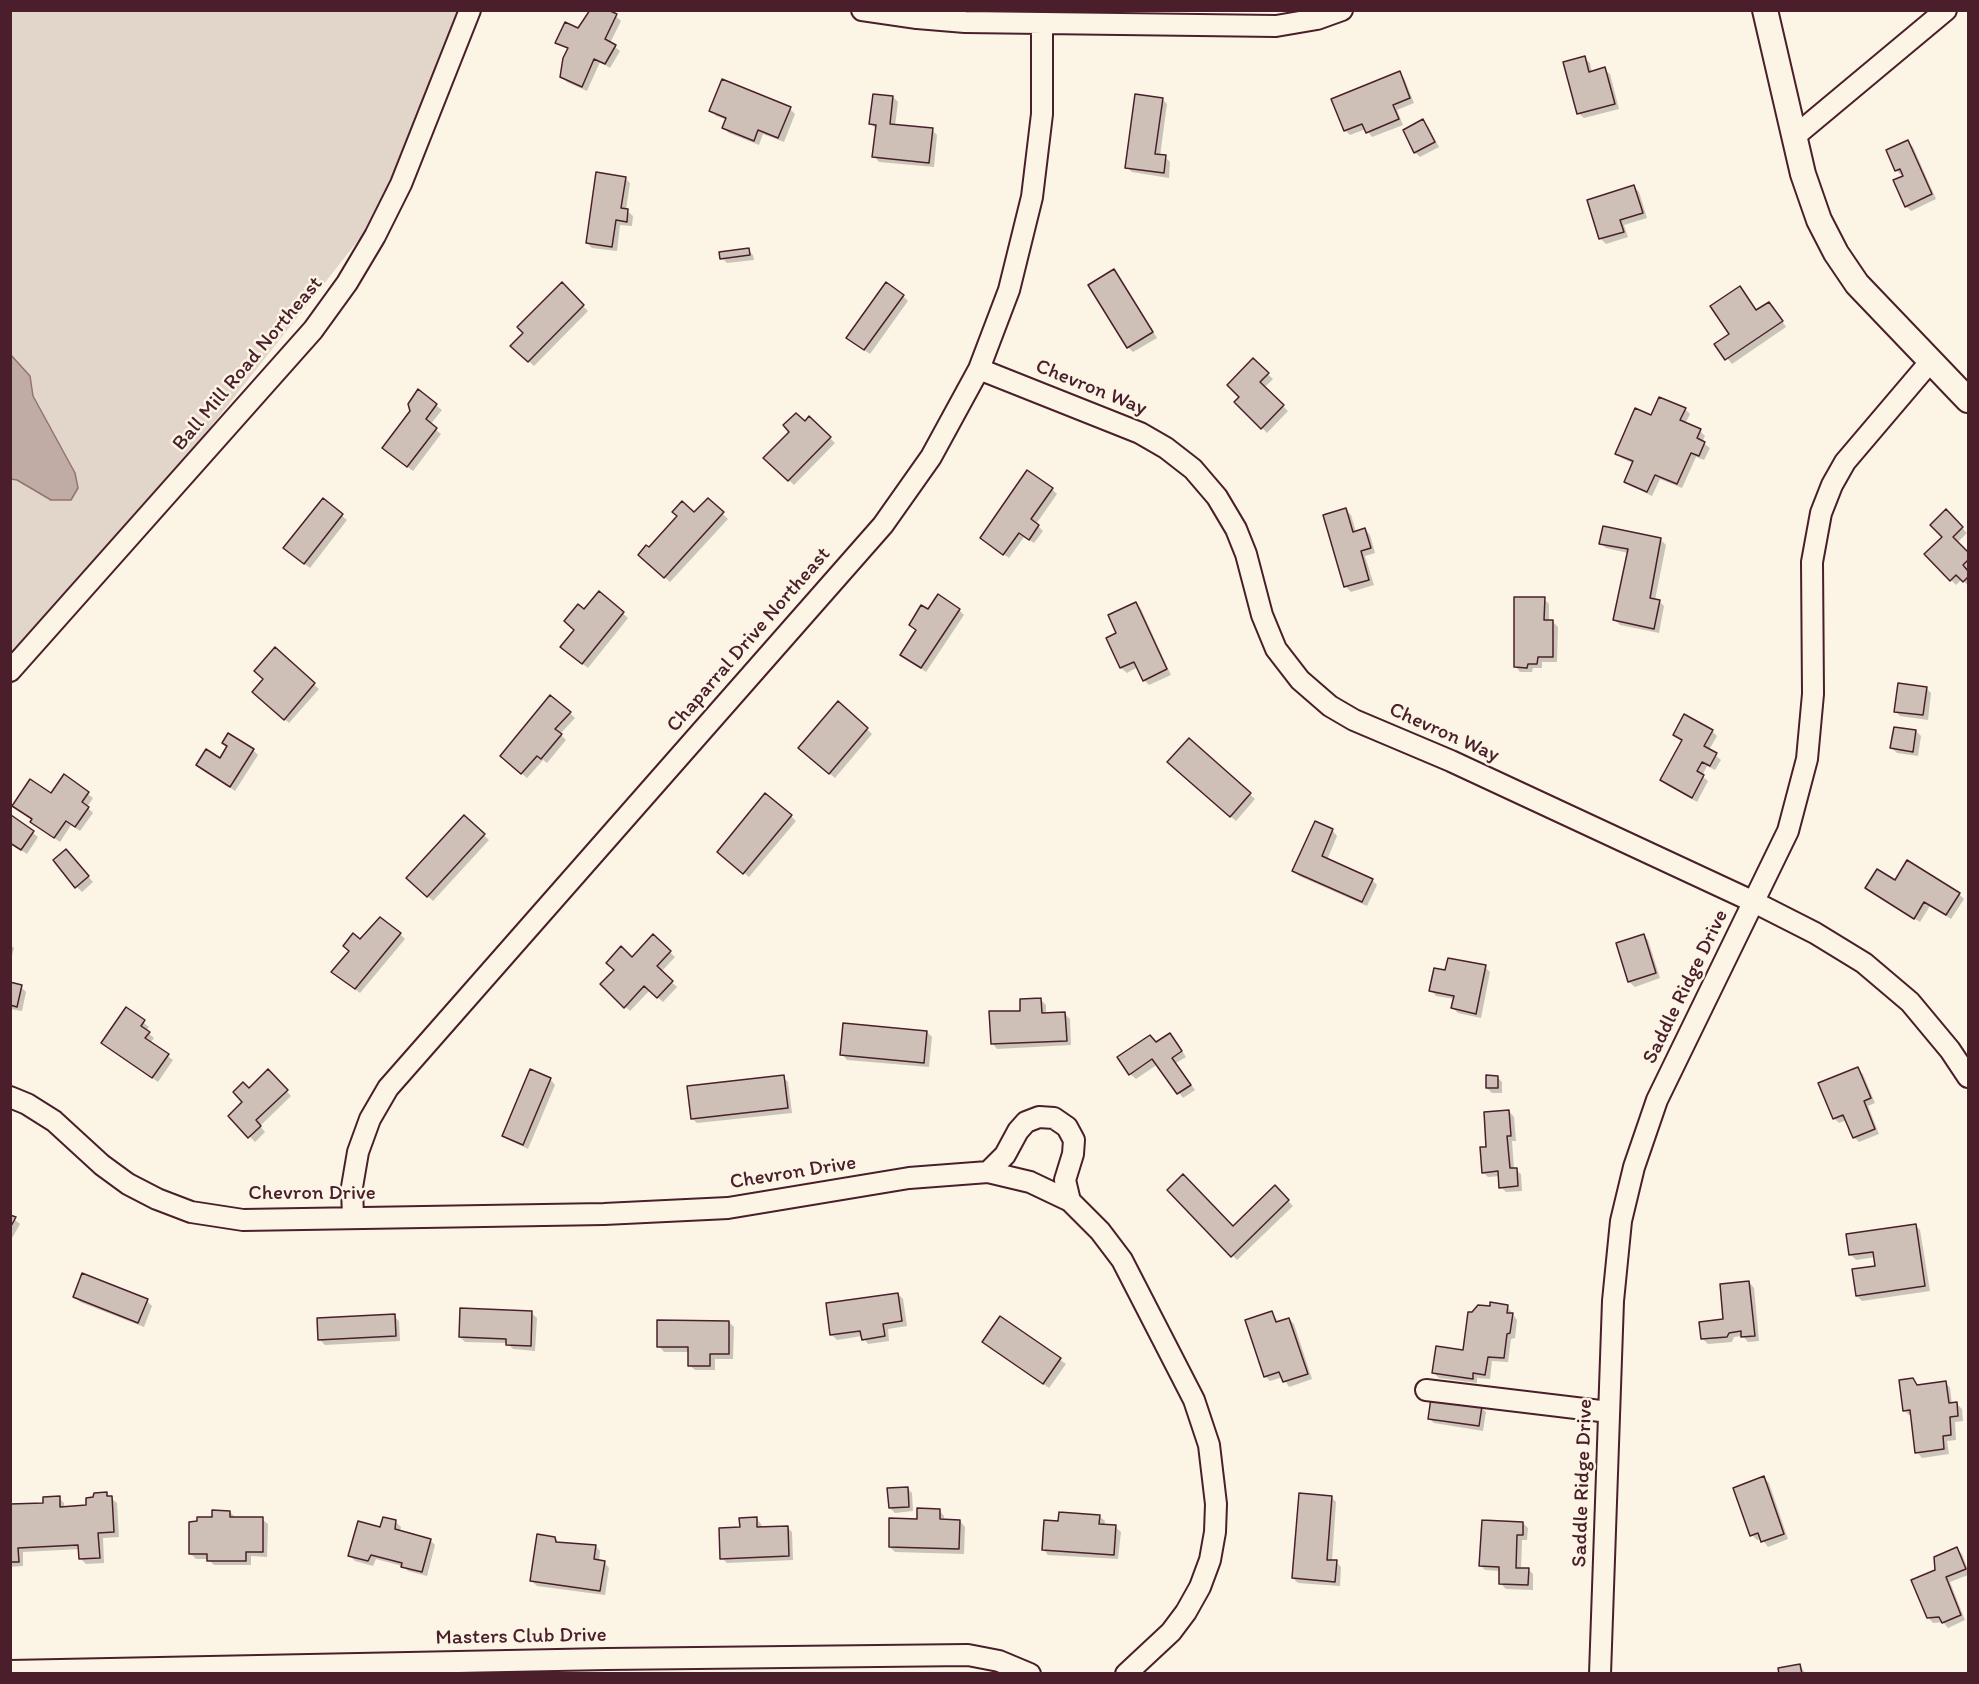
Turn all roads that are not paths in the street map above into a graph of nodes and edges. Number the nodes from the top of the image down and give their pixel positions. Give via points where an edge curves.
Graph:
1 (470, 10) edge
2 (862, 10) edge
3 (1342, 10) edge
4 (1765, 10) edge
5 (1946, 10) edge
6 (1042, 23) junction
7 (1795, 136) junction
8 (1930, 362) junction
9 (979, 369) junction
10 (1968, 400) edge
11 (10, 671) edge
12 (1754, 902) junction
13 (1968, 1077) edge
14 (10, 1097) edge
15 (988, 1172) junction
16 (1070, 1201) junction
17 (353, 1218) junction
18 (1426, 1390) dead end
19 (1609, 1412) junction
20 (607, 1666) edge
21 (10, 1671) edge
22 (101, 1671) edge
23 (1030, 1674) edge
24 (1126, 1674) edge
25 (1600, 1674) edge

1 - 11 street, Ball Mill Road Northeast via 400,184 347,283 305,339
2 - 6 street via 965,22
3 - 6 street via 1317,20 1276,26
4 - 7 street
5 - 7 street
6 - 9 street, Chaparral Drive Northeast via 1042,114 1032,197 1009,290
7 - 8 street via 1819,220 1836,253 1857,284
8 - 10 street
8 - 12 street, Saddle Ridge Drive via 1845,462 1821,513 1812,561 1813,694 1807,759 1788,831
9 - 12 street, Chevron Way via 1140,433 1193,468 1236,529 1276,649 1300,680 1330,706
9 - 17 street, Chaparral Drive Northeast via 931,457 883,525 388,1088 370,1119 358,1152 352,1187
12 - 13 street, Chevron Way via 1864,963 1910,1002
12 - 19 street, Saddle Ridge Drive via 1658,1100 1634,1167 1621,1221 1615,1278
14 - 17 street, Chevron Drive via 54,1121 128,1184 191,1212 243,1220
15 - 16 street, Chevron Drive via 1030,1182
15 - 16 street via 1005,1155 1026,1122 1054,1118 1067,1127 1074,1140 1065,1180
15 - 17 street, Chevron Drive via 909,1178 728,1208
16 - 24 street, Chevron Drive via 1122,1260 1194,1400 1209,1444 1216,1504 1210,1560 1186,1612 1171,1632
18 - 19 street
19 - 25 street, Saddle Ridge Drive
20 - 22 street, Masters Club Drive
20 - 23 street, Masters Club Drive via 968,1654
21 - 22 street, Masters Club Drive

